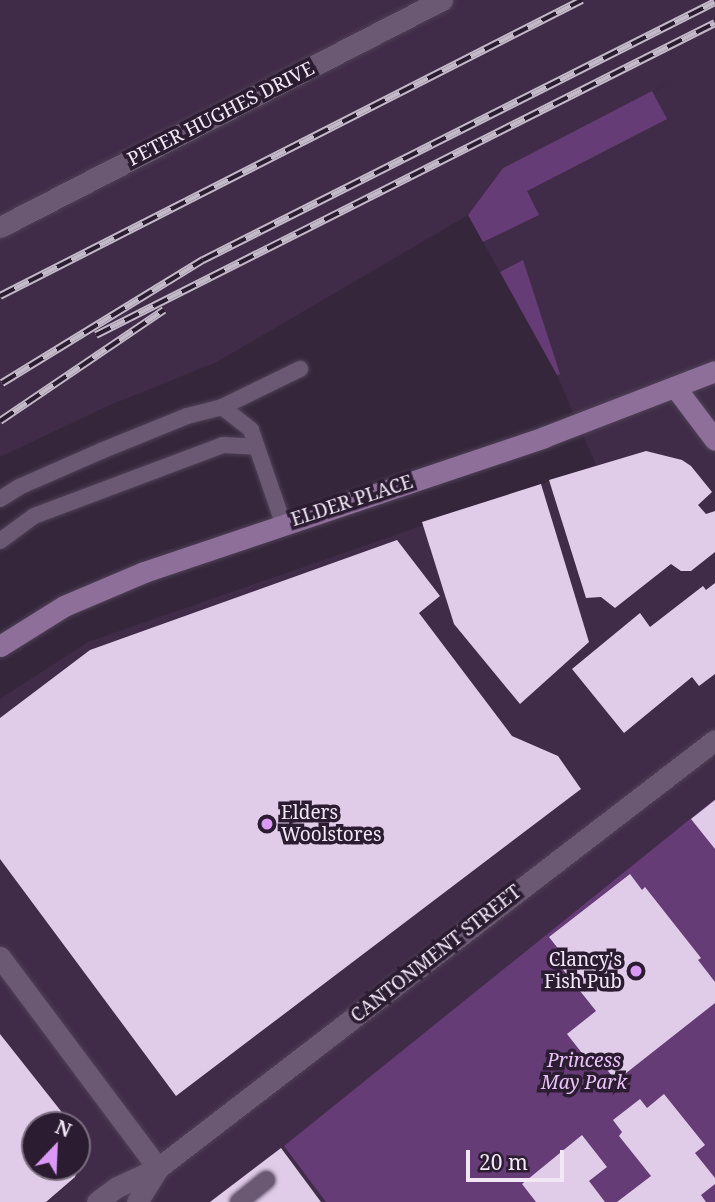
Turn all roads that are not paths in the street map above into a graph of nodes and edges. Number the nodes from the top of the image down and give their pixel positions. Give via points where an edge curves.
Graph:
1 (442, 0) edge
2 (0, 227) edge
3 (300, 369) dead end
4 (714, 374) edge
5 (676, 387) junction
6 (222, 407) junction
7 (715, 440) edge
8 (257, 447) junction
9 (0, 499) edge
10 (283, 523) junction
11 (0, 541) edge
12 (0, 646) edge
13 (715, 740) edge
14 (0, 957) edge
15 (158, 1168) junction
16 (266, 1180) dead end
17 (97, 1202) edge
18 (137, 1202) edge
19 (239, 1202) edge

1 - 2 street, PETER HUGHES DRIVE
3 - 6 lane
4 - 5 street, ELDER PLACE
5 - 7 street
5 - 10 street, ELDER PLACE via 544,437
6 - 8 lane via 251,430
6 - 9 lane via 187,415 19,486
8 - 10 lane
8 - 11 lane via 223,445 34,516
10 - 12 street, ELDER PLACE via 64,606
13 - 15 street, CANTONMENT STREET
14 - 15 street
15 - 17 street, CANTONMENT STREET
15 - 18 street, CANTONMENT STREET
16 - 19 lane

